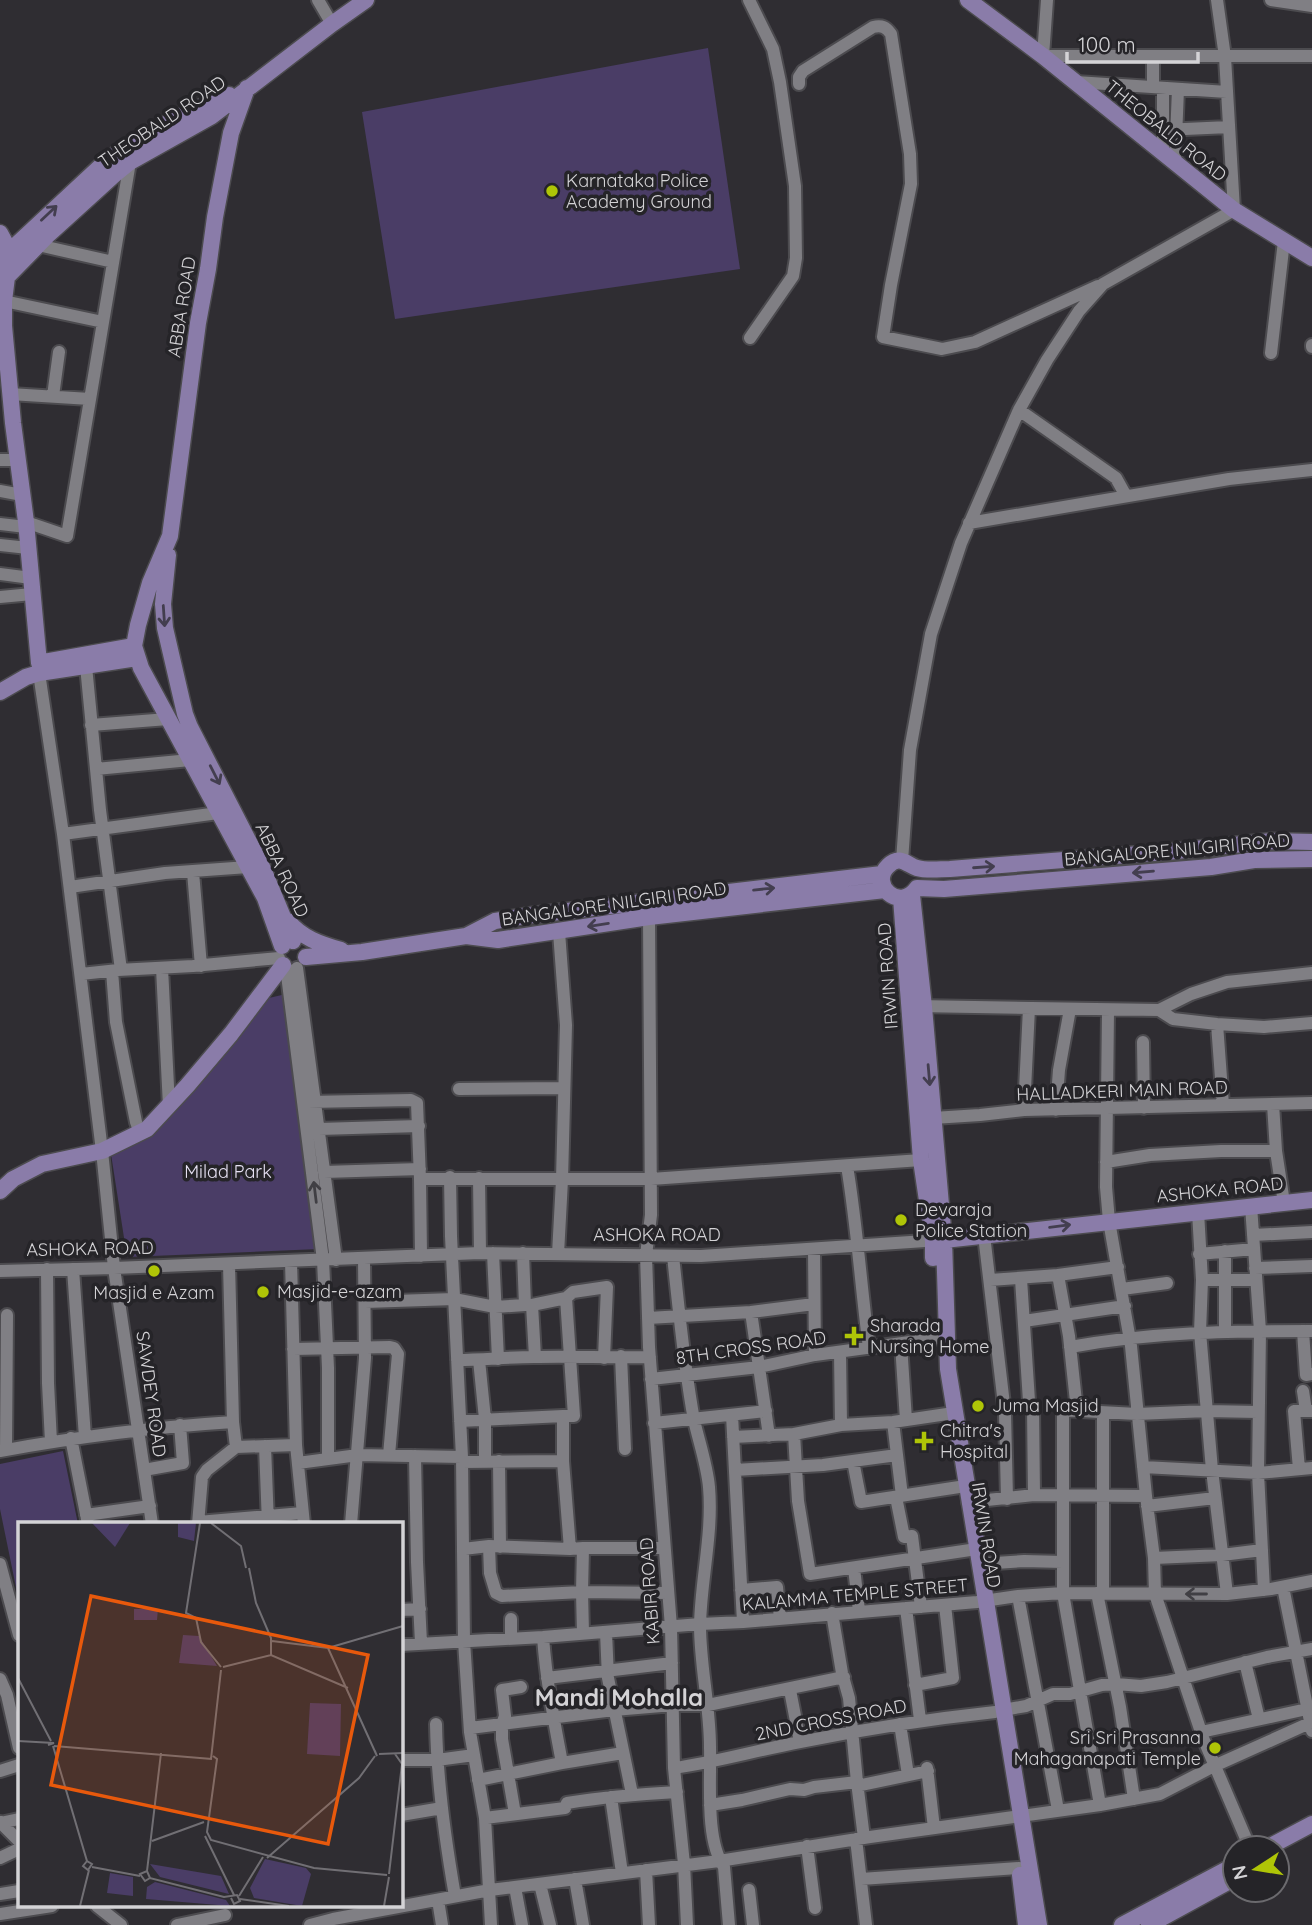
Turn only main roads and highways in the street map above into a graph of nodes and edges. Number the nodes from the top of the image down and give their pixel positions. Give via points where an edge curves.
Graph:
1 (366, 0) edge
2 (968, 0) edge
3 (984, 6) edge
4 (247, 88) junction
5 (0, 233) edge
6 (1312, 258) edge
7 (6, 267) edge
8 (2, 328) edge
9 (6, 424) edge
10 (170, 536) junction
11 (136, 652) junction
12 (39, 668) junction
13 (0, 680) edge
14 (0, 692) edge
15 (154, 692) junction
16 (185, 714) junction
17 (1312, 842) edge
18 (1312, 859) edge
19 (883, 882) junction
20 (910, 894) junction
21 (279, 907) junction
22 (466, 936) junction
23 (351, 953) junction
24 (290, 958) junction
25 (916, 1006) junction
26 (0, 1191) edge
27 (1312, 1200) edge
28 (939, 1240) junction
29 (975, 1557) junction
30 (1016, 1816) junction
31 (1312, 1824) edge
32 (1291, 1835) edge
33 (1312, 1836) edge
34 (1291, 1847) edge
35 (1221, 1872) edge
36 (1221, 1886) edge
37 (1026, 1925) edge
38 (1039, 1925) edge
39 (1122, 1925) edge
40 (1149, 1925) edge

1 - 4 main road, THEOBALD ROAD
2 - 3 main road, THEOBALD ROAD
3 - 6 main road, THEOBALD ROAD via 1234,210
4 - 7 main road, THEOBALD ROAD via 212,116 130,162 38,245
7 -> 4 main road, THEOBALD ROAD via 47,215 122,149
4 - 10 main road, ABBA ROAD via 230,133 215,217
5 - 7 main road
7 - 8 main road
8 - 9 main road via 10,394
9 - 12 main road via 18,460
10 - 11 main road, ABBA ROAD via 150,583
10 -> 16 main road, ABBA ROAD via 165,628
11 - 12 main road
11 - 12 main road via 86,666
11 - 15 main road
12 - 13 main road via 20,669
12 - 14 main road
15 - 16 main road
15 - 24 main road via 267,904
16 -> 21 main road, ABBA ROAD
19 -> 17 main road, BANGALORE NILGIRI ROAD via 887,867 894,862 950,869 1272,841
18 -> 20 main road, BANGALORE NILGIRI ROAD via 1254,860
19 - 20 main road, BANGALORE NILGIRI ROAD via 892,896
19 -> 22 main road, BANGALORE NILGIRI ROAD via 498,940
22 -> 19 main road via 495,921 526,916
20 - 25 main road, IRWIN ROAD
21 - 23 main road via 299,933
21 - 24 main road, ABBA ROAD
22 - 23 main road, BANGALORE NILGIRI ROAD
23 - 24 main road, BANGALORE NILGIRI ROAD
24 - 26 main road via 147,1129 102,1151 42,1164
25 -> 28 main road, IRWIN ROAD via 933,1118
25 - 28 main road, IRWIN ROAD via 921,1160
28 -> 27 main road, ASHOKA ROAD
28 - 29 main road, IRWIN ROAD via 948,1369
28 - 29 main road, IRWIN ROAD via 934,1274 940,1370
29 - 30 main road, IRWIN ROAD
30 - 37 main road, IRWIN ROAD
30 - 38 main road
31 - 32 main road
33 - 34 main road
35 - 39 main road
36 - 40 main road

